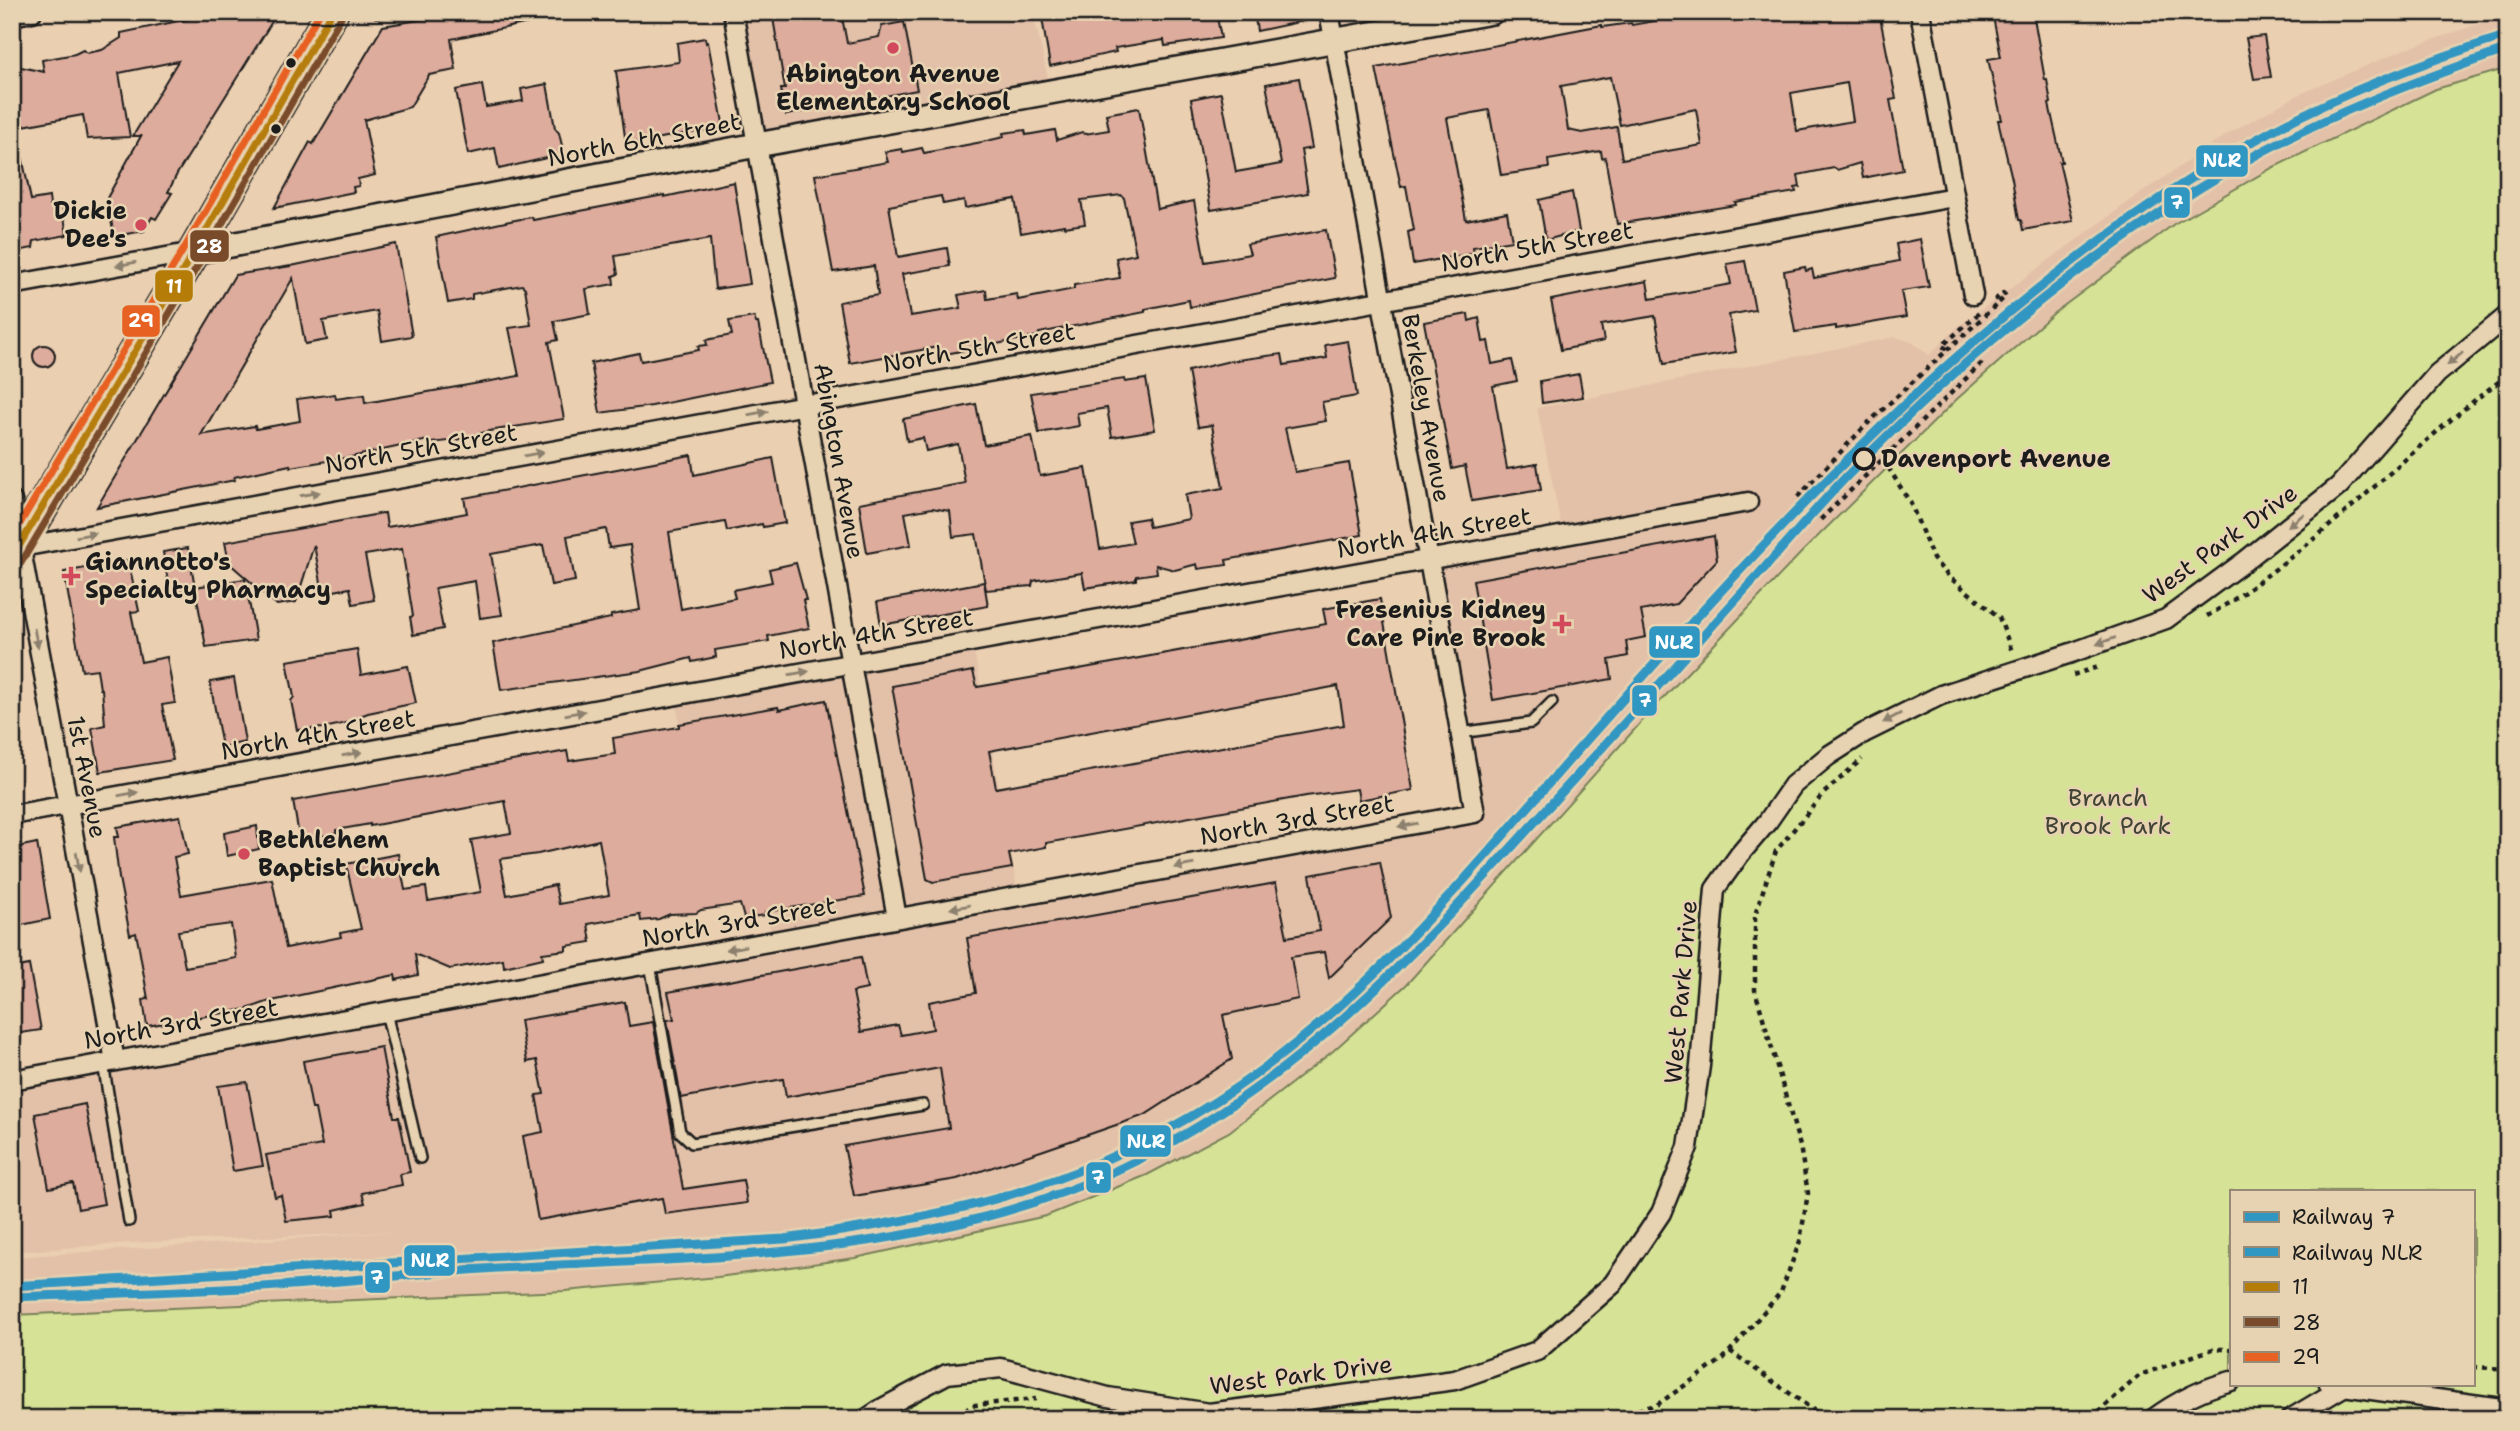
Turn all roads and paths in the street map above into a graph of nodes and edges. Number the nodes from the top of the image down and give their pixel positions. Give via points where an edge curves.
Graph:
1 (32, 12) edge
2 (332, 12) edge
3 (733, 12) edge
4 (1329, 12) edge
5 (1492, 12) edge
6 (1920, 12) edge
7 (12, 16) edge
8 (1334, 41) junction
9 (757, 145) junction
10 (1954, 197) junction
11 (194, 252) junction
12 (12, 285) edge
13 (1973, 295) dead end
14 (1381, 300) junction
15 (2508, 315) edge
16 (1955, 328) dead end
17 (1959, 338) dead end
18 (1947, 349) junction
19 (1982, 363) dead end
20 (2508, 375) edge
21 (804, 405) junction
22 (1883, 459) junction
23 (12, 501) edge
24 (1748, 502) dead end
25 (15, 551) edge
26 (1428, 559) junction
27 (2197, 621) dead end
28 (2013, 655) dead end
29 (851, 664) junction
30 (2103, 665) dead end
31 (2067, 676) dead end
32 (1552, 702) dead end
33 (1460, 733) junction
34 (1863, 758) dead end
35 (67, 805) junction
36 (1475, 813) joint
37 (12, 815) edge
38 (897, 918) junction
39 (650, 964) junction
40 (386, 1012) junction
41 (109, 1062) junction
42 (12, 1080) edge
43 (923, 1105) dead end
44 (420, 1158) dead end
45 (129, 1221) dead end
46 (2230, 1349) edge
47 (1730, 1351) junction
48 (2474, 1367) edge
49 (2508, 1369) edge
50 (2230, 1381) edge
51 (2336, 1386) edge
52 (2344, 1386) edge
53 (1039, 1399) dead end
54 (2508, 1409) edge
55 (866, 1419) edge
56 (946, 1419) edge
57 (1609, 1419) edge
58 (1826, 1419) edge
59 (2090, 1419) edge
60 (2153, 1419) edge
61 (2290, 1419) edge

1 - 7 street
2 - 11 main road
3 - 9 street, Abington Avenue
4 - 8 street, Berkeley Avenue
5 - 8 street, North 6th Street
6 - 10 street
8 - 9 street, North 6th Street
8 - 14 street, Berkeley Avenue
9 - 11 street, North 6th Street
9 - 21 street, Abington Avenue
10 - 13 street
10 - 14 street, North 5th Street
11 -> 12 street, North 6th Street
11 - 25 main road
14 - 21 street, North 5th Street
14 - 26 street, Berkeley Avenue
15 -> 55 street, West Park Drive via 2437,374 2339,486 2166,619 1941,695 1864,733 1793,785 1715,889 1700,1066 1688,1147 1661,1213 1614,1284 1537,1351 1455,1380 1209,1413 1108,1397 1001,1368 947,1374
16 - 18 path via 1956,333 1942,346
17 - 18 path
18 - 22 path via 1797,498 1819,520
19 - 22 path
20 - 27 path via 2311,542 2231,603
25 -> 21 street, North 5th Street
21 - 29 street, Abington Avenue
22 - 28 path via 1911,504 1933,559 1999,617
23 - 25 street, 1st Avenue
24 - 26 street, North 4th Street
25 -> 35 street, 1st Avenue
26 - 29 street, North 4th Street
26 - 33 street, Berkeley Avenue
35 -> 29 street, North 4th Street
29 - 38 street, Abington Avenue
30 - 31 path
32 - 33 lane via 1531,723
33 - 36 street, Berkeley Avenue
34 - 47 path via 1824,793 1776,851 1755,915 1755,990 1800,1146 1808,1193 1800,1241 1781,1292
35 - 37 street, North 4th Street
35 -> 41 street, 1st Avenue
36 -> 38 street, North 3rd Street
38 -> 39 street, North 3rd Street
39 - 40 street, North 3rd Street
39 - 43 lane via 680,1132 692,1143
40 - 41 street, North 3rd Street
40 - 44 lane
41 - 42 street, North 3rd Street
41 - 45 lane
46 - 59 path via 2213,1349 2140,1375
47 - 57 path via 1658,1404
47 - 58 path
48 - 49 path
50 - 60 street via 2206,1388
51 - 61 street
52 - 54 street
53 - 56 path via 975,1405

